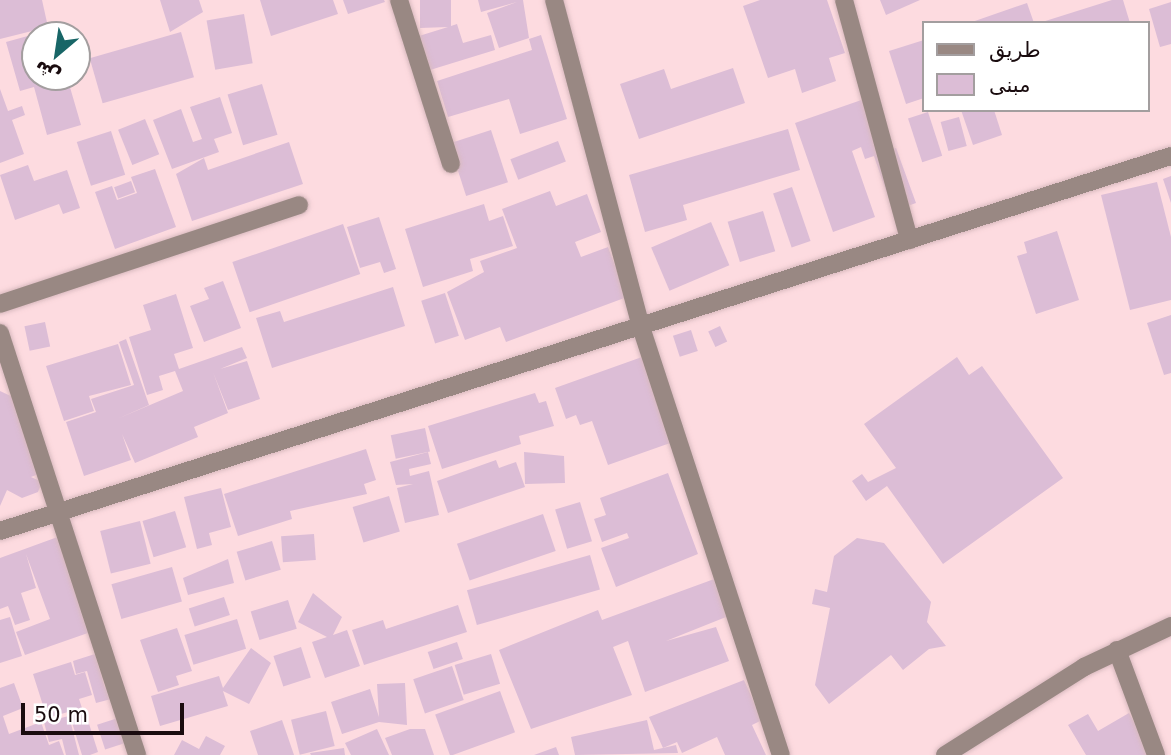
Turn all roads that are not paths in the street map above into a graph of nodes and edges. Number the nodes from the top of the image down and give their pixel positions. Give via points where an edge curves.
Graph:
1 (399, 0) edge
2 (554, 0) edge
3 (844, 0) edge
4 (1171, 156) edge
5 (451, 164) dead end
6 (299, 205) dead end
7 (909, 240) junction
8 (0, 304) edge
9 (641, 327) junction
10 (0, 333) edge
11 (58, 513) junction
12 (0, 531) edge
13 (1171, 626) edge
14 (1117, 650) junction
15 (137, 755) edge
16 (781, 755) edge
17 (945, 755) edge
18 (1156, 755) edge

1 - 5 street
2 - 9 street
3 - 7 street
4 - 7 street
6 - 8 street
7 - 9 street
9 - 11 street
9 - 16 street
10 - 11 street
11 - 12 street
11 - 15 street
13 - 14 street
14 - 17 street
14 - 18 street

